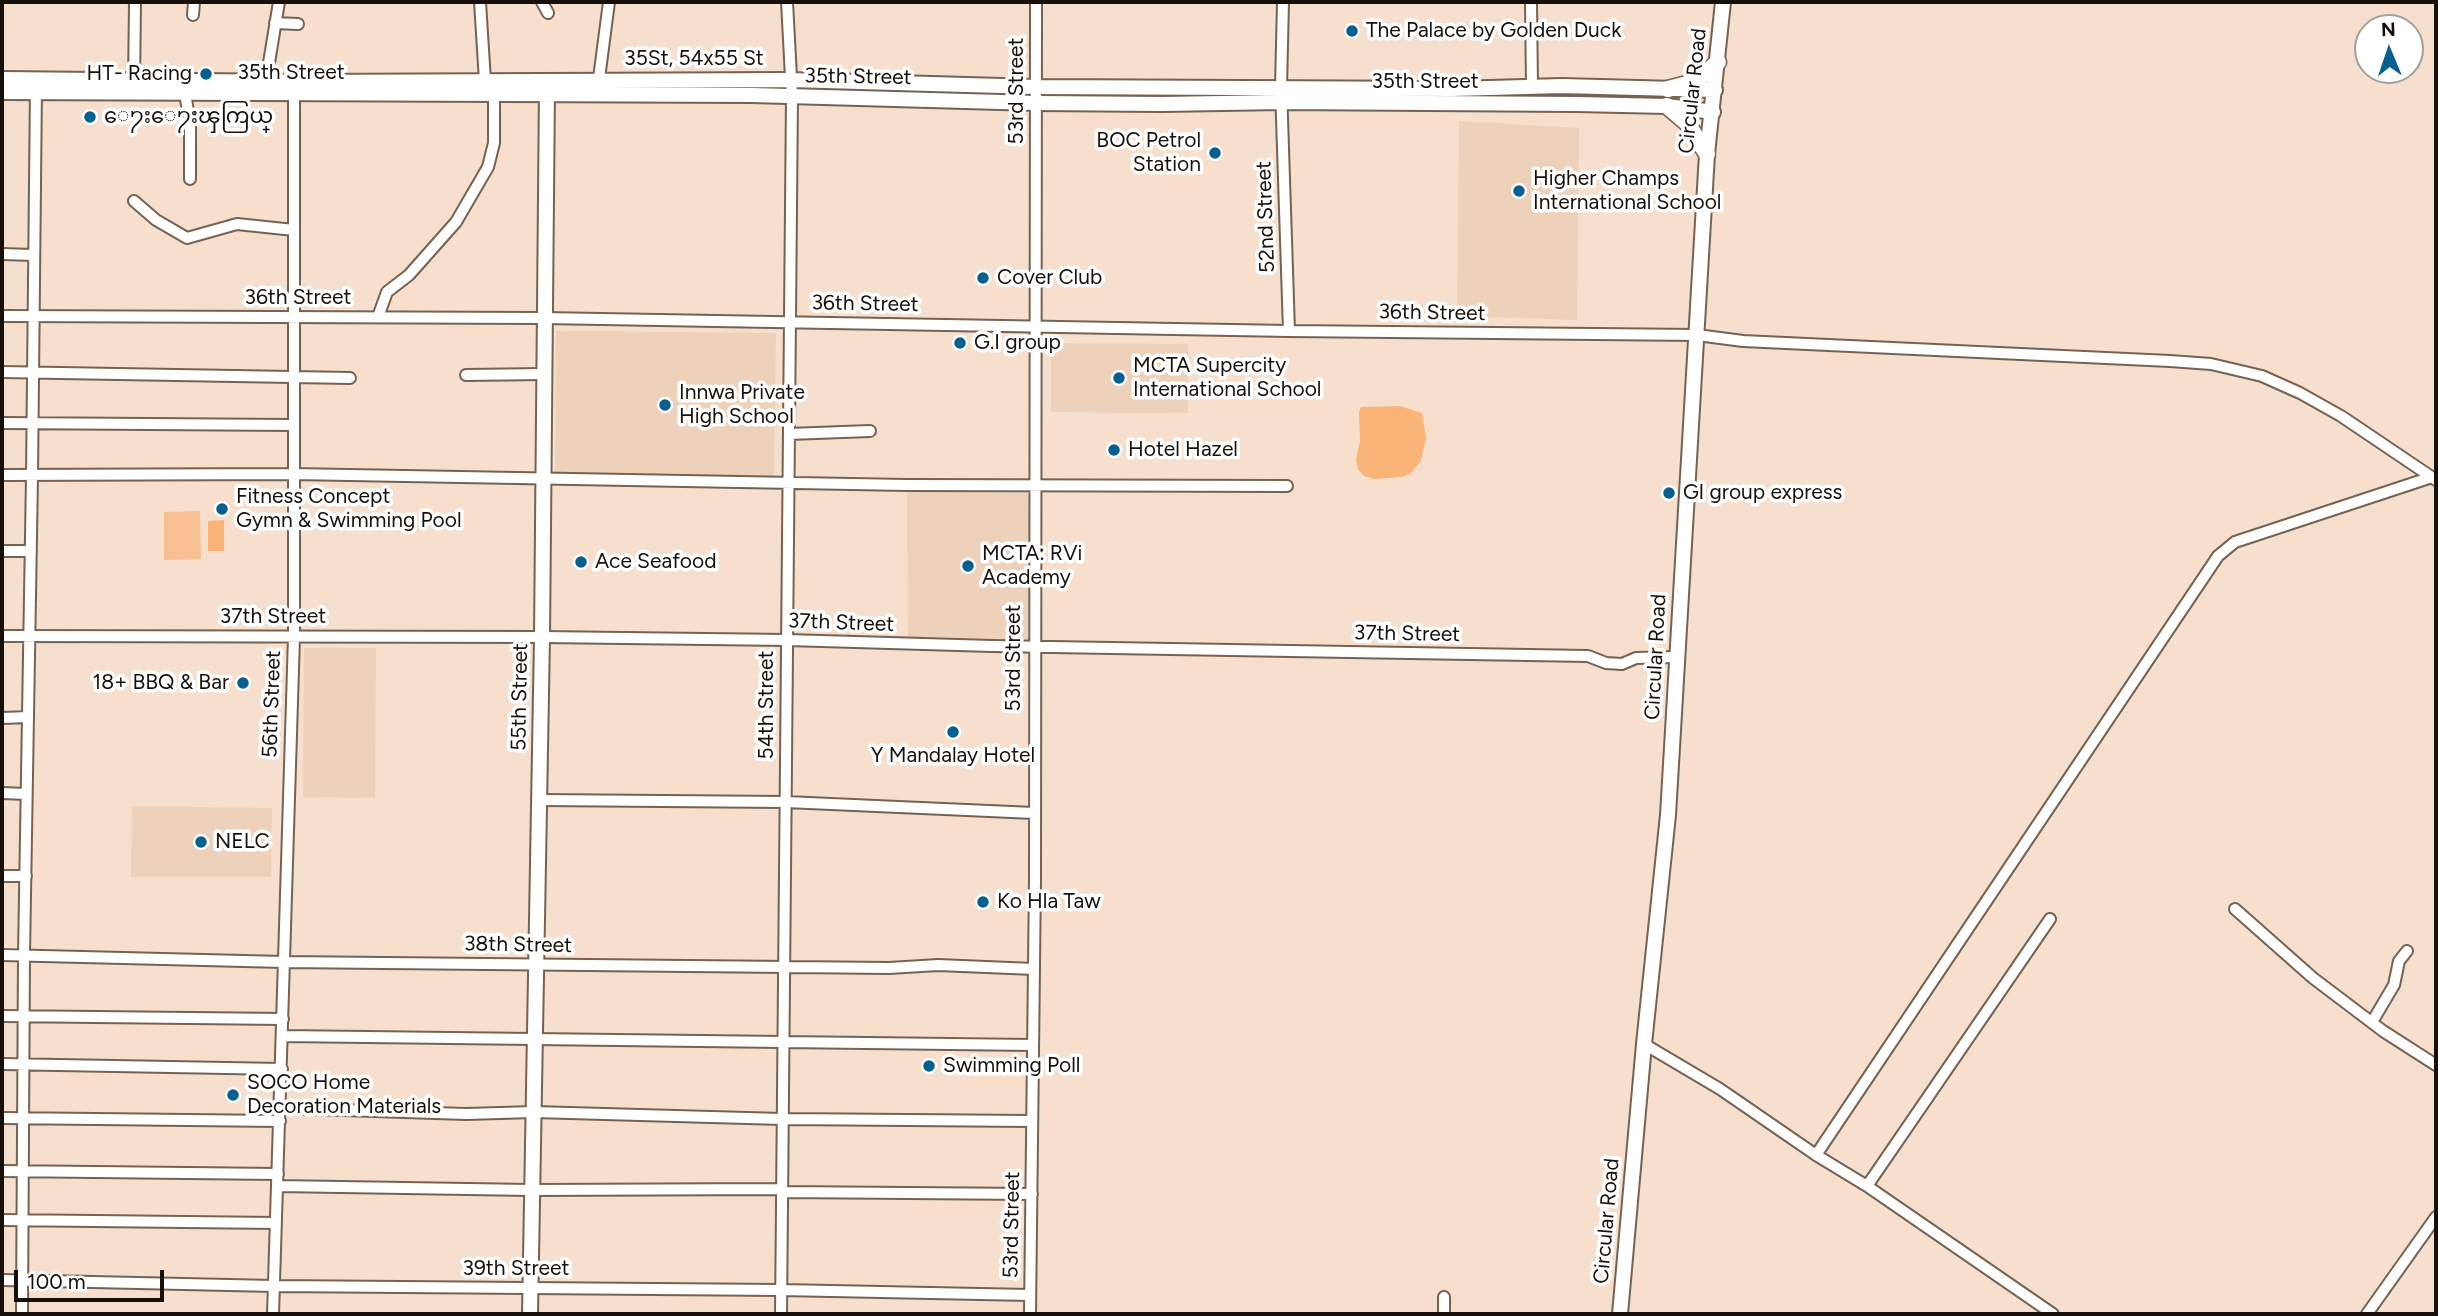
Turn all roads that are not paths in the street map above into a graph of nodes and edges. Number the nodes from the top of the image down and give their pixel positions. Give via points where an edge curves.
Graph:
1 (135, 2) edge
2 (194, 2) edge
3 (279, 2) edge
4 (480, 2) edge
5 (542, 2) edge
6 (608, 2) edge
7 (787, 2) edge
8 (1036, 2) edge
9 (1283, 2) edge
10 (1531, 2) edge
11 (1723, 2) edge
12 (548, 13) dead end
13 (193, 15) dead end
14 (275, 23) junction
15 (298, 24) dead end
16 (1718, 62) junction
17 (2, 79) edge
18 (266, 80) junction
19 (790, 80) junction
20 (485, 81) junction
21 (36, 86) junction
22 (1577, 86) junction
23 (134, 87) junction
24 (1532, 87) junction
25 (294, 88) junction
26 (546, 88) junction
27 (598, 88) junction
28 (1037, 88) junction
29 (1668, 89) junction
30 (1715, 90) junction
31 (2, 92) edge
32 (185, 94) junction
33 (494, 94) junction
34 (1281, 95) junction
35 (792, 96) junction
36 (1036, 103) junction
37 (1576, 104) junction
38 (1667, 106) junction
39 (1713, 113) junction
40 (1707, 155) junction
41 (190, 178) dead end
42 (134, 201) dead end
43 (294, 230) junction
44 (2, 254) edge
45 (33, 255) junction
46 (2, 316) edge
47 (33, 317) junction
48 (293, 317) junction
49 (378, 317) junction
50 (544, 318) junction
51 (790, 322) junction
52 (1036, 326) junction
53 (1289, 331) junction
54 (1697, 335) junction
55 (2, 372) edge
56 (32, 373) junction
57 (544, 374) junction
58 (466, 375) dead end
59 (293, 376) junction
60 (350, 378) dead end
61 (2, 424) edge
62 (32, 424) junction
63 (293, 425) junction
64 (870, 431) dead end
65 (789, 433) junction
66 (293, 474) junction
67 (2, 475) edge
68 (32, 475) junction
69 (543, 479) junction
70 (2434, 479) edge
71 (788, 483) junction
72 (1035, 485) junction
73 (1287, 486) dead end
74 (2, 551) edge
75 (31, 551) junction
76 (2, 636) edge
77 (29, 636) junction
78 (294, 637) junction
79 (542, 637) junction
80 (787, 640) junction
81 (1033, 646) junction
82 (1676, 657) junction
83 (2, 718) edge
84 (28, 718) junction
85 (2, 793) edge
86 (26, 794) junction
87 (539, 800) junction
88 (786, 802) junction
89 (1034, 813) junction
90 (2, 876) edge
91 (26, 876) junction
92 (2235, 909) dead end
93 (2050, 919) dead end
94 (2407, 951) dead end
95 (2, 955) edge
96 (24, 955) junction
97 (284, 962) junction
98 (535, 964) junction
99 (785, 967) junction
100 (1034, 969) junction
101 (2, 1016) edge
102 (24, 1016) junction
103 (283, 1019) junction
104 (2372, 1022) junction
105 (283, 1036) junction
106 (534, 1040) junction
107 (784, 1041) junction
108 (1644, 1044) junction
109 (1033, 1045) junction
110 (2, 1064) edge
111 (23, 1064) junction
112 (2436, 1065) edge
113 (282, 1069) junction
114 (281, 1108) junction
115 (534, 1112) junction
116 (2, 1118) edge
117 (23, 1118) junction
118 (782, 1119) junction
119 (280, 1121) junction
120 (1032, 1121) junction
121 (1816, 1155) junction
122 (2, 1171) edge
123 (23, 1171) junction
124 (277, 1180) junction
125 (1867, 1186) junction
126 (531, 1189) junction
127 (782, 1191) junction
128 (1032, 1194) junction
129 (2436, 1217) edge
130 (2, 1220) edge
131 (23, 1220) junction
132 (276, 1223) junction
133 (2, 1280) edge
134 (22, 1281) junction
135 (274, 1286) junction
136 (530, 1289) junction
137 (781, 1290) junction
138 (1030, 1295) junction
139 (1444, 1297) dead end
140 (22, 1314) edge
141 (273, 1314) edge
142 (530, 1314) edge
143 (781, 1314) edge
144 (1030, 1314) edge
145 (1444, 1314) edge
146 (1620, 1314) edge
147 (2053, 1314) edge
148 (2367, 1314) edge

1 - 23 street
2 - 13 street
3 - 14 street
4 - 20 street
5 - 12 street
6 - 27 street
7 - 19 street, 54th Street
8 - 28 street, 53rd Street
9 - 34 street, 52nd Street
10 - 24 street
11 - 16 main road, Circular Road
14 - 15 street
14 - 18 street
16 - 29 highway via 1702,77
16 - 30 main road, Circular Road
17 - 21 main road
18 - 23 main road
18 - 25 main road
19 - 27 main road, 35St, 54x55 St
19 - 28 main road, 35St, 54x55 St
19 - 35 street, 54th Street
20 - 25 main road
20 - 26 main road
21 - 23 main road, 35th Street
21 - 31 main road, 35th Street
21 - 45 street
22 - 24 main road, 35th Street
22 - 29 main road, 35th Street
22 - 37 main road
23 - 32 main road, 35th Street
24 - 34 main road, 35th Street
25 - 32 main road, 35th Street
25 - 33 main road, 35th Street
25 - 43 street, 56th Street
26 - 27 main road
26 - 33 main road, 35th Street
26 - 50 main road, 55th Street
27 - 35 main road, 35th Street
28 - 34 main road, 35th Street
28 - 36 street, 53rd Street
29 - 30 main road, 35th Street
30 - 39 main road, Circular Road
32 - 41 street
33 - 49 street via 494,142 488,167 456,222 409,275 387,292
34 - 36 main road, 35th Street
34 - 37 main road, 35th Street
34 - 53 street, 52nd Street
35 - 36 main road, 35th Street
35 - 51 street, 54th Street
36 - 52 street, 53rd Street
37 - 38 main road, 35th Street
38 - 39 main road, 35th Street
38 - 40 highway via 1687,123
39 - 40 main road, Circular Road
40 - 54 main road, Circular Road
42 - 43 street via 185,237 237,224
43 - 48 street, 56th Street
44 - 45 street
45 - 47 street
46 - 47 street, 36th Street
47 - 48 street, 36th Street
47 - 56 street
48 - 49 street, 36th Street
48 - 59 street, 56th Street
49 - 50 street, 36th Street
50 - 51 street, 36th Street
50 - 57 main road, 55th Street
51 - 52 street, 36th Street
51 - 65 street, 54th Street
52 - 53 street, 36th Street
52 - 72 street, 53rd Street
53 - 54 street, 36th Street
54 - 70 street, 36th Street via 2170,361 2242,370 2300,393 2341,416
54 - 82 main road, Circular Road
55 - 56 street
56 - 59 street
56 - 62 street
57 - 58 street
57 - 69 main road, 55th Street
59 - 60 street
59 - 63 street, 56th Street
61 - 62 street
62 - 63 street
62 - 68 street
63 - 66 street, 56th Street
64 - 65 street
65 - 71 street, 54th Street
66 - 68 street
66 - 69 street
66 - 78 street, 56th Street
67 - 68 street
68 - 75 street
69 - 71 street
69 - 79 main road, 55th Street
70 - 121 street via 2235,542 2218,556
71 - 72 street
71 - 80 street, 54th Street
72 - 73 street
72 - 81 street, 53rd Street
74 - 75 street
75 - 77 street
76 - 77 street, 37th Street
77 - 78 street, 37th Street
77 - 84 street
78 - 79 street, 37th Street
78 - 97 street, 56th Street
79 - 80 street, 37th Street
79 - 87 main road, 55th Street
80 - 81 street, 37th Street
80 - 88 street, 54th Street
81 - 82 street, 37th Street via 1588,656 1622,664
81 - 89 street, 53rd Street
82 - 108 main road, Circular Road via 1667,828
83 - 84 street
84 - 86 street
85 - 86 street
86 - 91 street
87 - 88 street
87 - 98 main road, 55th Street
88 - 89 street
88 - 99 street, 54th Street
89 - 100 street, 53rd Street
90 - 91 street
91 - 96 street
92 - 104 street via 2313,978
93 - 125 street
94 - 104 street
95 - 96 street, 38th Street
96 - 97 street, 38th Street
96 - 102 street
97 - 98 street, 38th Street
97 - 103 street, 56th Street
98 - 99 street, 38th Street
98 - 106 main road, 55th Street
99 - 100 street, 38th Street
99 - 107 street, 54th Street
100 - 109 street, 53rd Street
101 - 102 street
102 - 103 street
102 - 111 street
103 - 105 street, 56th Street
104 - 112 street
105 - 106 street
105 - 113 street, 56th Street
106 - 107 street
106 - 115 main road, 55th Street
107 - 109 street
107 - 118 street, 54th Street
108 - 121 street
108 - 146 main road, Circular Road
109 - 120 street, 53rd Street
110 - 111 street
111 - 113 street
111 - 117 street
113 - 114 street, 56th Street
114 - 115 street
114 - 119 street, 56th Street
115 - 118 street
115 - 126 main road, 55th Street
116 - 117 street
117 - 119 street
117 - 123 street
118 - 120 street
118 - 127 street, 54th Street
119 - 124 street, 56th Street
120 - 128 street, 53rd Street
121 - 125 street
122 - 123 street
123 - 124 street
123 - 131 street
124 - 126 street
124 - 132 street, 56th Street
125 - 147 street
126 - 127 street
126 - 136 main road, 55th Street
127 - 128 street
127 - 137 street, 54th Street
128 - 138 street, 53rd Street
129 - 148 street
130 - 131 street
131 - 132 street
131 - 134 street
132 - 135 street, 56th Street
133 - 134 street, 39th Street
134 - 135 street, 39th Street
134 - 140 street
135 - 136 street, 39th Street
135 - 141 street, 56th Street
136 - 137 street, 39th Street
136 - 142 main road, 55th Street
137 - 138 street, 39th Street
137 - 143 street, 54th Street
138 - 144 street, 53rd Street
139 - 145 street

